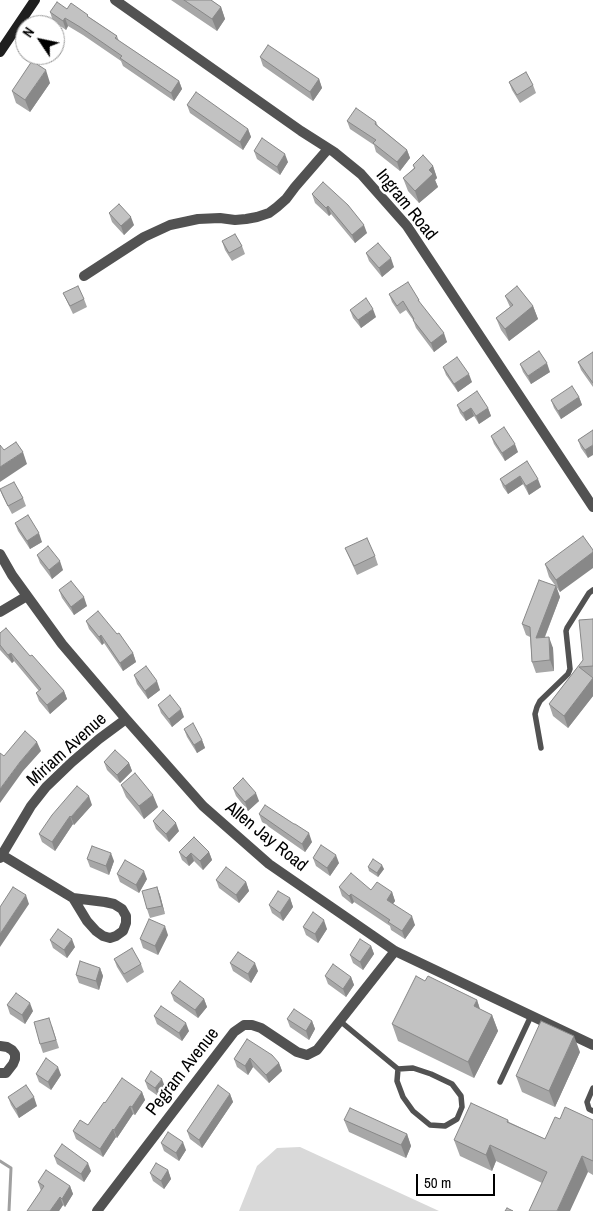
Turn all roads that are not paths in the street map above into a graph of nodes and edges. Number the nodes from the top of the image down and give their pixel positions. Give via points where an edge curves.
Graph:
1 (35, 0) edge
2 (115, 0) edge
3 (0, 52) edge
4 (328, 149) junction
5 (84, 276) dead end
6 (593, 507) edge
7 (0, 554) edge
8 (593, 590) edge
9 (27, 596) junction
10 (0, 612) edge
11 (126, 719) junction
12 (541, 748) dead end
13 (1, 856) edge
14 (73, 898) junction
15 (395, 951) junction
16 (531, 1016) junction
17 (340, 1021) junction
18 (593, 1045) edge
19 (0, 1046) edge
20 (398, 1068) junction
21 (0, 1072) edge
22 (500, 1082) dead end
23 (593, 1088) edge
24 (593, 1111) edge
25 (96, 1211) edge

1 - 3 street
2 - 4 street, Ingram Road
4 - 5 street via 286,199 269,213 246,220 198,219 170,225 144,237
4 - 6 street, Ingram Road via 361,174 407,226
7 - 9 street, Allen Jay Road
8 - 12 lane via 566,631 568,674 536,708
9 - 10 street
9 - 11 street, Allen Jay Road via 62,644
11 - 13 street, Miriam Avenue via 46,787
11 - 15 street, Allen Jay Road via 203,806 247,846
13 - 14 street
14 - 14 street via 96,931 110,938 123,931 126,916 122,909 114,904
15 - 16 street, Allen Jay Road
15 - 17 street, Pegram Avenue
16 - 18 street, Allen Jay Road
16 - 22 lane
17 - 20 lane
17 - 25 street, Pegram Avenue via 317,1050 307,1055 252,1025 244,1025 234,1032
19 - 21 street via 15,1054 14,1064 6,1073
20 - 20 lane via 397,1081 413,1111 430,1125 445,1126 457,1119 462,1107 461,1096 452,1084 413,1068
23 - 24 lane via 587,1102

